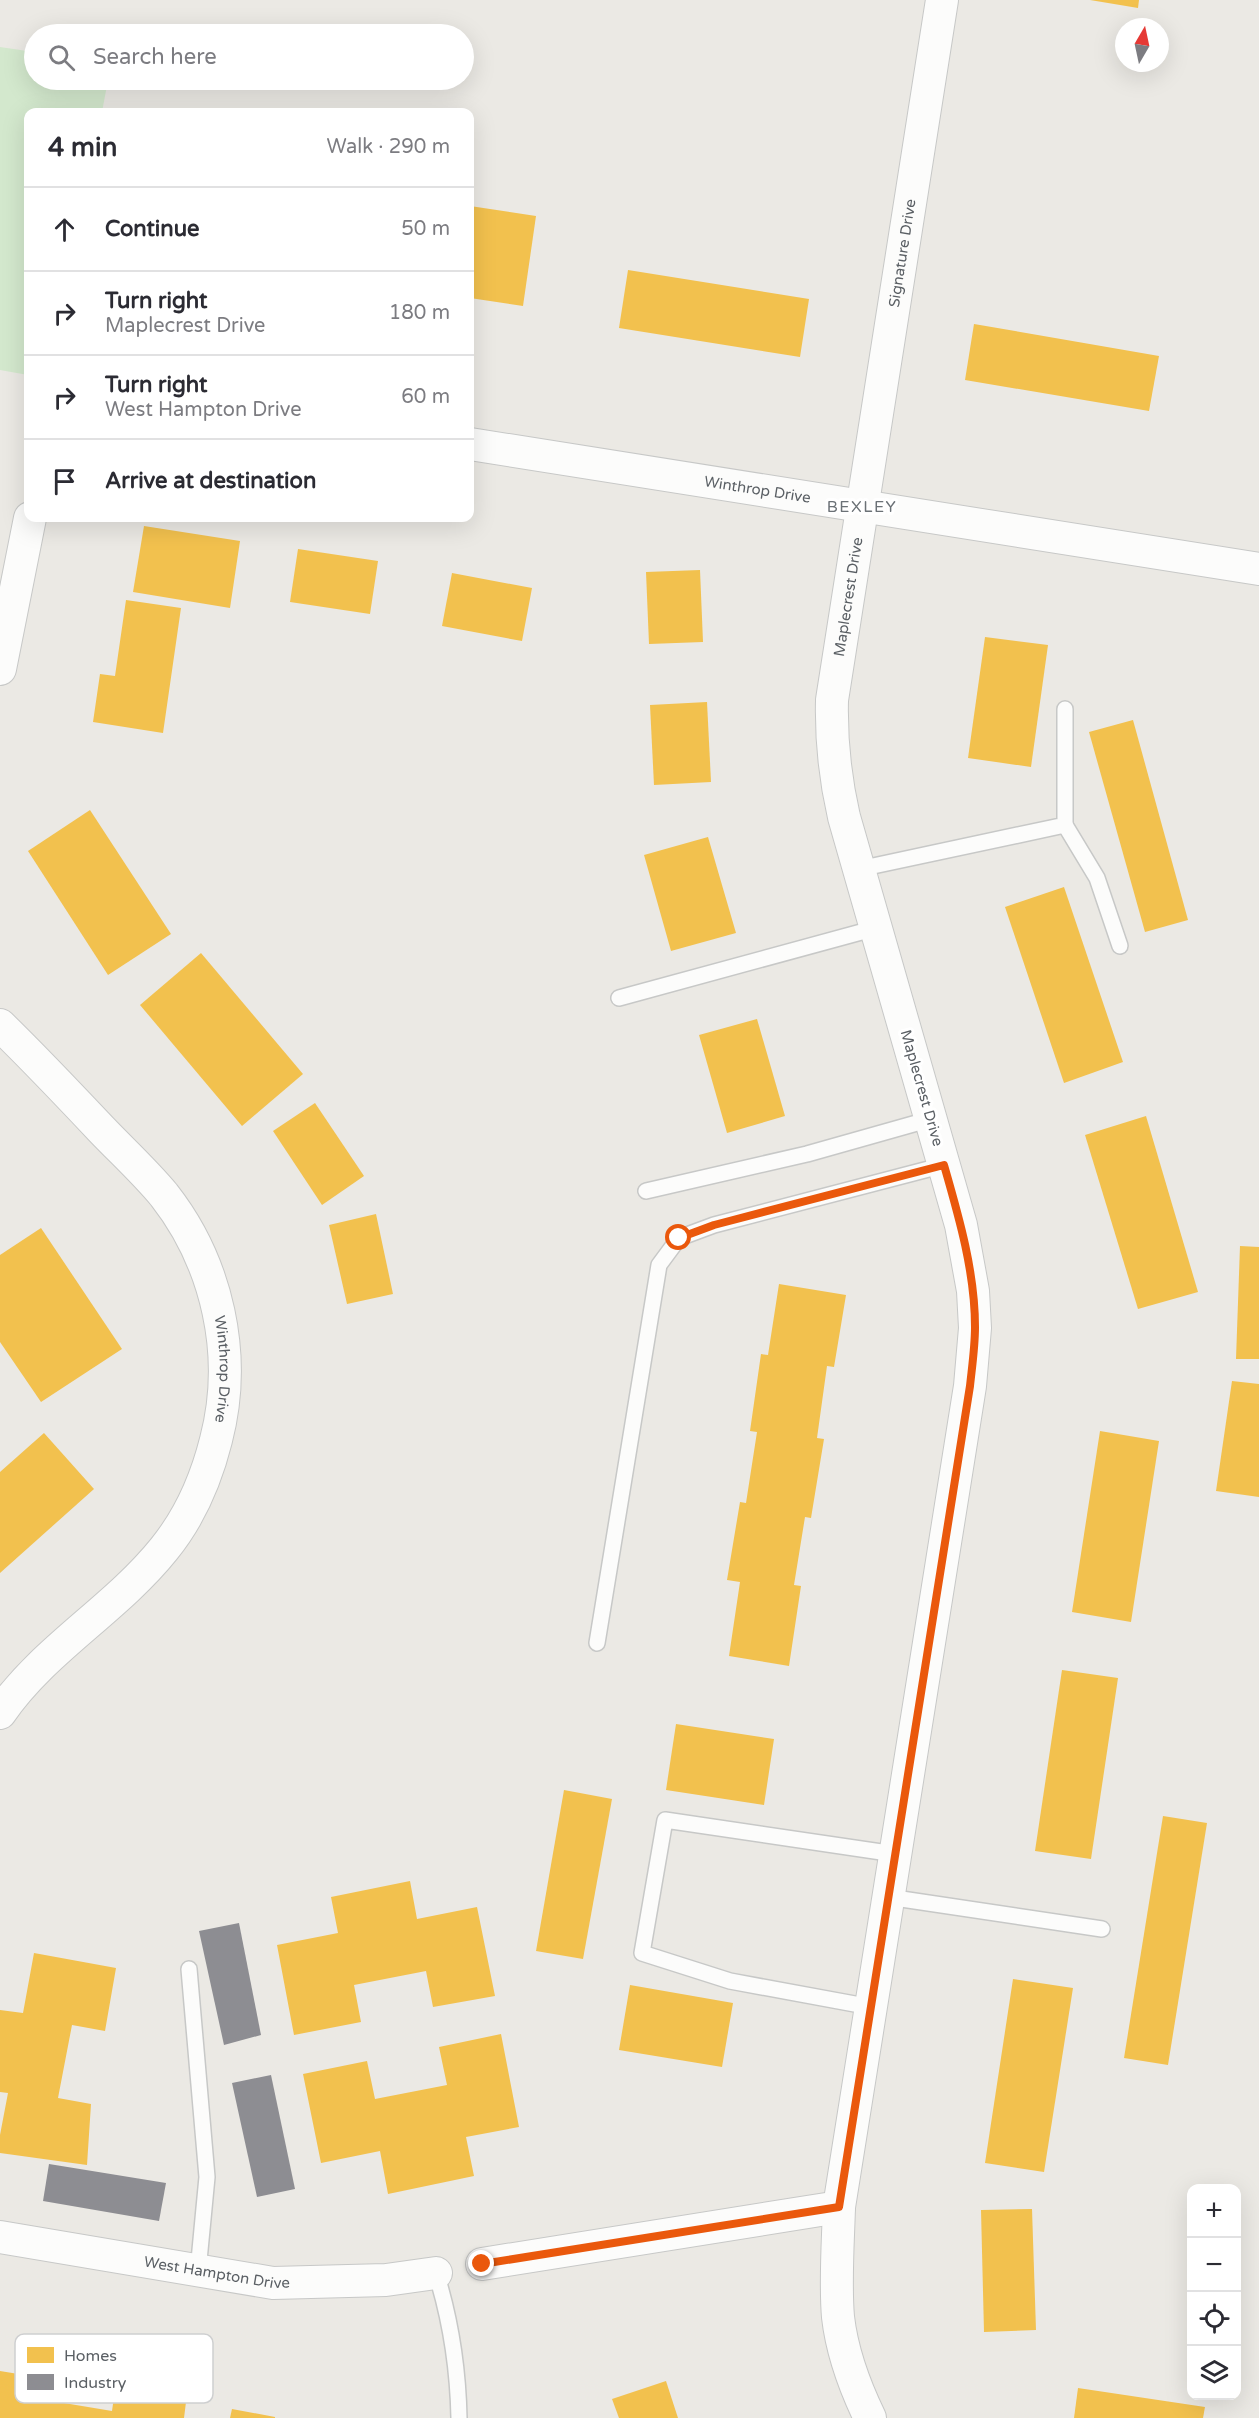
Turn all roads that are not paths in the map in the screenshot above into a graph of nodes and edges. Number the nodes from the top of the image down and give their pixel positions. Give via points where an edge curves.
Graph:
1 (942, 0) edge
2 (474, 445) edge
3 (862, 506) junction
4 (29, 522) edge
5 (1259, 569) edge
6 (0, 669) edge
7 (1065, 709) dead end
8 (1065, 825) junction
9 (859, 868) junction
10 (876, 928) junction
11 (1120, 946) dead end
12 (619, 999) dead end
13 (0, 1025) edge
14 (931, 1119) junction
15 (944, 1165) junction
16 (646, 1191) dead end
17 (597, 1643) dead end
18 (0, 1713) edge
19 (895, 1854) junction
20 (888, 1897) junction
21 (1102, 1929) dead end
22 (189, 1970) dead end
23 (871, 2007) junction
24 (839, 2207) junction
25 (0, 2237) edge
26 (482, 2264) dead end
27 (198, 2271) junction
28 (436, 2273) joint
29 (459, 2418) edge
30 (870, 2418) edge

1 - 3 street, Signature Drive
2 - 3 street, Winthrop Drive
3 - 5 street, Winthrop Drive
3 - 9 street, Maplecrest Drive via 832,700 831,742 836,784
4 - 6 street
7 - 8 lane
8 - 9 lane
8 - 11 lane via 1097,878
9 - 10 street, Maplecrest Drive
10 - 12 lane
10 - 14 street, Maplecrest Drive
13 - 18 street, Winthrop Drive via 170,1205 195,1244 212,1284 222,1326 226,1370 223,1412 207,1475 180,1526 144,1571 46,1659
14 - 15 street, Maplecrest Drive
14 - 16 lane via 807,1154
15 - 17 lane via 714,1225 679,1238 659,1265
15 - 19 street, Maplecrest Drive via 961,1225 973,1291 975,1328 970,1386
19 - 20 street, Maplecrest Drive
19 - 23 lane via 665,1820 642,1953 730,1981
20 - 21 lane
20 - 23 street, Maplecrest Drive
22 - 27 lane via 207,2177
23 - 24 street, Maplecrest Drive
24 - 26 street
24 - 30 street, Maplecrest Drive via 838,2317 845,2353
25 - 27 street, West Hampton Drive
27 - 28 street, West Hampton Drive via 273,2283 386,2280
28 - 29 lane via 449,2317

